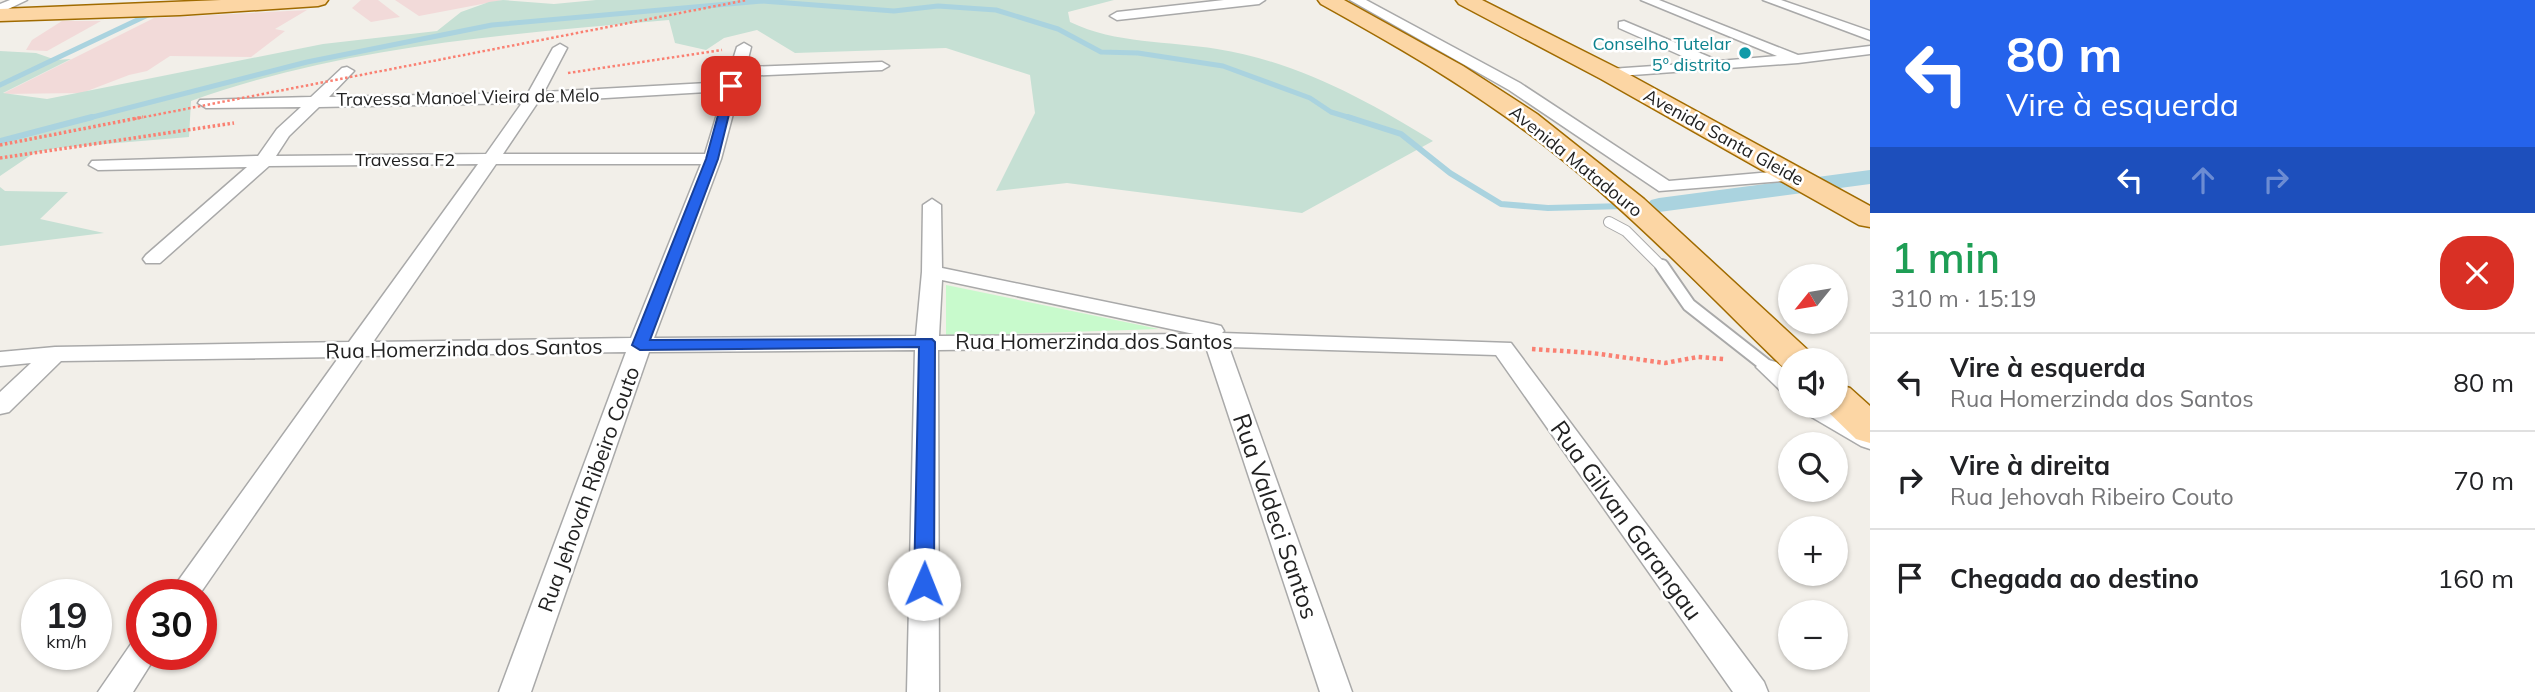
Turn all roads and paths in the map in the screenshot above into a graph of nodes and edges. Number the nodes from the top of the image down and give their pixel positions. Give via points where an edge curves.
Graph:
1 (21, 0) edge
2 (318, 0) edge
3 (747, 0) edge
4 (1259, 0) edge
5 (1328, 0) edge
6 (1356, 0) edge
7 (1466, 0) edge
8 (1647, 0) edge
9 (1769, 0) edge
10 (0, 9) edge
11 (0, 15) edge
12 (1117, 16) dead end
13 (1625, 25) dead end
14 (1870, 36) edge
15 (744, 47) dead end
16 (560, 48) dead end
17 (1870, 50) edge
18 (1798, 59) junction
19 (1717, 65) junction
20 (882, 66) dead end
21 (347, 71) dead end
22 (1609, 74) junction
23 (733, 79) junction
24 (533, 97) junction
25 (318, 101) junction
26 (206, 103) dead end
27 (0, 145) edge
28 (712, 159) junction
29 (491, 160) junction
30 (263, 162) junction
31 (98, 165) dead end
32 (1797, 176) junction
33 (932, 205) dead end
34 (1857, 211) edge
35 (1609, 222) dead end
36 (153, 259) dead end
37 (932, 272) junction
38 (1264, 340) junction
39 (1215, 341) junction
40 (927, 342) junction
41 (640, 345) junction
42 (1503, 348) junction
43 (356, 350) junction
44 (55, 354) junction
45 (0, 359) edge
46 (1778, 359) edge
47 (1778, 361) edge
48 (1778, 363) edge
49 (0, 406) edge
50 (1848, 408) edge
51 (1832, 418) edge
52 (1870, 429) edge
53 (1870, 440) edge
54 (194, 579) edge
55 (130, 670) edge
56 (114, 692) edge
57 (514, 692) edge
58 (923, 692) edge
59 (1336, 692) edge
60 (1752, 692) edge

1 - 10 street
2 - 11 main road
3 - 27 path, bridge
4 - 12 street
5 - 46 main road, Avenida Matadouro via 1464,76 1612,186
6 - 32 street via 1590,132 1665,187
7 - 22 main road, Avenida Santa Gleide
8 - 18 street
9 - 14 street
13 - 19 street
15 - 23 street, Rua Jehovah Ribeiro Couto
16 - 24 street
17 - 18 street
18 - 19 street
19 - 22 street
20 - 23 street
21 - 25 street
22 - 32 main road, Avenida Santa Gleide
23 - 24 street, Travessa Manoel Vieira de Melo
23 - 28 street, Rua Jehovah Ribeiro Couto
24 - 25 street, Travessa Manoel Vieira de Melo
24 - 29 street
25 - 26 street, Travessa Manoel Vieira de Melo
25 - 30 street via 283,134
28 - 29 street, Travessa F2
28 - 41 street, Rua Jehovah Ribeiro Couto
29 - 30 street, Travessa F2
29 - 43 street
30 - 31 street, Travessa F2
30 - 36 street
32 - 34 main road, Avenida Santa Gleide
33 - 37 street
35 - 47 lane via 1626,231 1658,261 1689,305
37 - 38 street, Rua Homerzinda dos Santos
37 - 40 street
38 - 39 street, Rua Homerzinda dos Santos
38 - 42 street, Rua Homerzinda dos Santos
39 - 40 street, Rua Homerzinda dos Santos
39 - 59 street, Rua Valdeci Santos
40 - 41 street, Rua Homerzinda dos Santos
40 - 58 street
41 - 43 street, Rua Homerzinda dos Santos
41 - 57 street, Rua Jehovah Ribeiro Couto
42 - 48 path via 1665,363 1706,356
42 - 60 street, Rua Gilvan Garangau
43 - 44 street, Rua Homerzinda dos Santos
43 - 54 street
44 - 45 street, Rua Homerzinda dos Santos
44 - 49 street
50 - 52 main road
51 - 53 street
55 - 56 street

